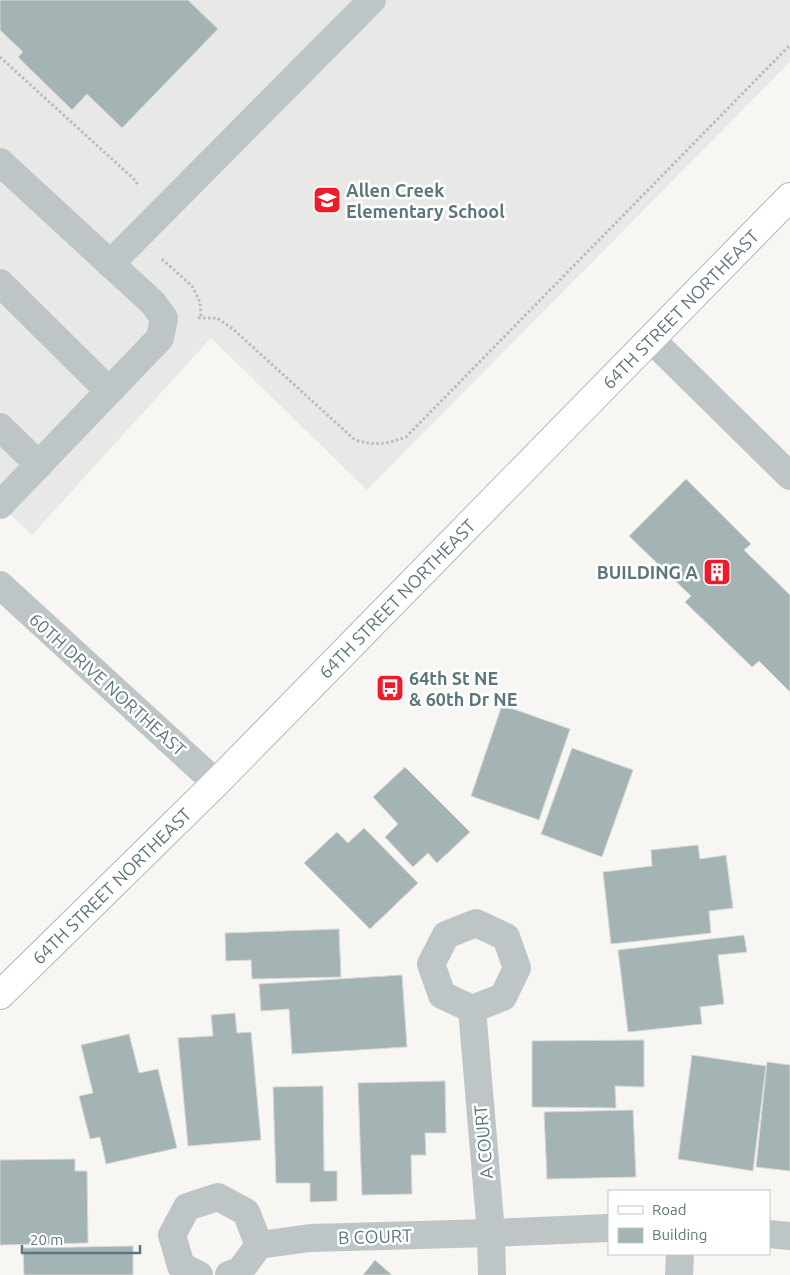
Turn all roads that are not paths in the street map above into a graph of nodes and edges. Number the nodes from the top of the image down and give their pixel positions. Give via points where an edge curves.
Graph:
1 (372, 0) edge
2 (0, 162) edge
3 (790, 197) edge
4 (110, 264) junction
5 (0, 283) edge
6 (651, 339) junction
7 (109, 390) junction
8 (0, 427) edge
9 (39, 465) junction
10 (790, 476) edge
11 (0, 504) edge
12 (0, 585) edge
13 (216, 783) junction
14 (0, 995) edge
15 (472, 1010) dead end
16 (608, 1228) edge
17 (491, 1233) junction
18 (770, 1234) edge
19 (790, 1236) edge
20 (259, 1245) junction
21 (680, 1255) edge
22 (199, 1275) edge
23 (228, 1275) edge
24 (492, 1275) edge
25 (679, 1275) edge

1 - 4 street
2 - 4 street
3 - 6 main road, 64TH STREET NORTHEAST
4 - 7 street via 153,303 164,318 160,338
5 - 7 street
6 - 10 street
6 - 13 main road, 64TH STREET NORTHEAST
7 - 9 street
8 - 9 street
9 - 11 street
12 - 13 street, 60TH DRIVE NORTHEAST
13 - 14 main road, 64TH STREET NORTHEAST
15 - 17 street, A COURT
16 - 17 street, B COURT
17 - 20 street, B COURT via 310,1238
17 - 24 street, A COURT
18 - 19 street
20 - 22 street via 246,1212 239,1208 218,1197 187,1207 172,1236 182,1266
20 - 23 street via 240,1271
21 - 25 street

